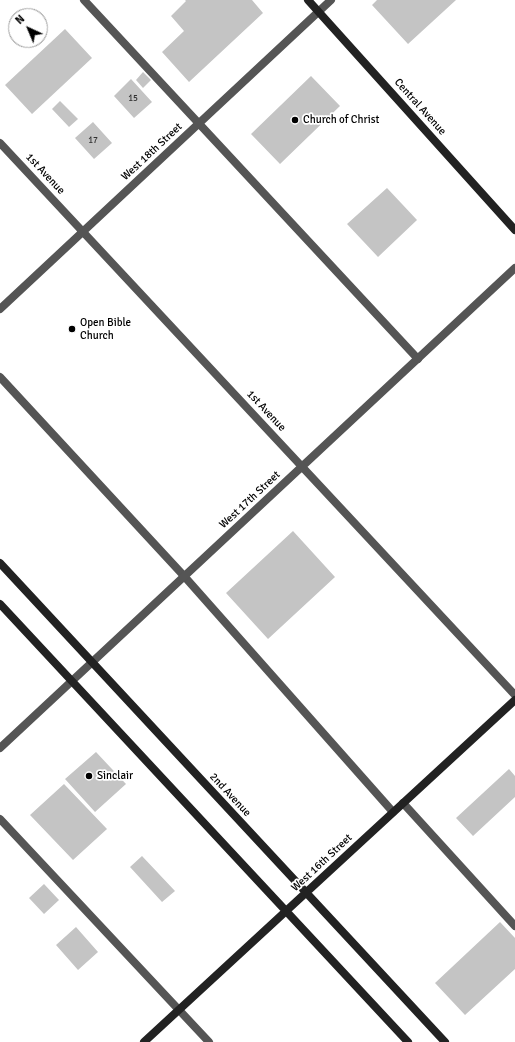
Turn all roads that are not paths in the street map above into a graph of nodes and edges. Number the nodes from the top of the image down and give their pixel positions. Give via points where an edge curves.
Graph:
1 (84, 0) edge
2 (308, 0) edge
3 (331, 0) edge
4 (319, 12) junction
5 (199, 124) junction
6 (0, 142) edge
7 (515, 230) edge
8 (83, 232) junction
9 (515, 268) edge
10 (0, 309) edge
11 (418, 359) junction
12 (0, 377) edge
13 (302, 466) junction
14 (0, 563) edge
15 (184, 576) junction
16 (0, 604) edge
17 (92, 662) junction
18 (71, 682) junction
19 (515, 695) edge
20 (515, 700) edge
21 (0, 748) edge
22 (403, 803) junction
23 (394, 812) junction
24 (0, 818) edge
25 (306, 893) junction
26 (287, 910) junction
27 (515, 926) edge
28 (178, 1011) junction
29 (144, 1042) edge
30 (209, 1042) edge
31 (408, 1042) edge
32 (445, 1042) edge

1 - 5 street
2 - 4 main road, Central Avenue
3 - 4 street, West 18th Street
4 - 5 street, West 18th Street
4 - 7 main road, Central Avenue
5 - 8 street, West 18th Street
5 - 11 street
6 - 8 street, 1st Avenue
8 - 10 street, West 18th Street
8 - 13 street, 1st Avenue
9 - 11 street, West 17th Street
11 - 13 street, West 17th Street
12 - 15 street
13 - 15 street, West 17th Street
13 - 19 street, 1st Avenue
14 - 17 main road, 2nd Avenue
15 - 17 street, West 17th Street
15 - 23 street
16 - 18 main road
17 - 18 street, West 17th Street
17 - 25 main road, 2nd Avenue
18 - 21 street, West 17th Street
18 - 26 main road
20 - 22 main road, West 16th Street
22 - 23 main road, West 16th Street
22 - 27 street
23 - 25 main road, West 16th Street
24 - 28 street
25 - 26 main road, West 16th Street
25 - 32 main road, 2nd Avenue
26 - 28 main road, West 16th Street
26 - 31 main road
28 - 29 main road, West 16th Street
28 - 30 street

